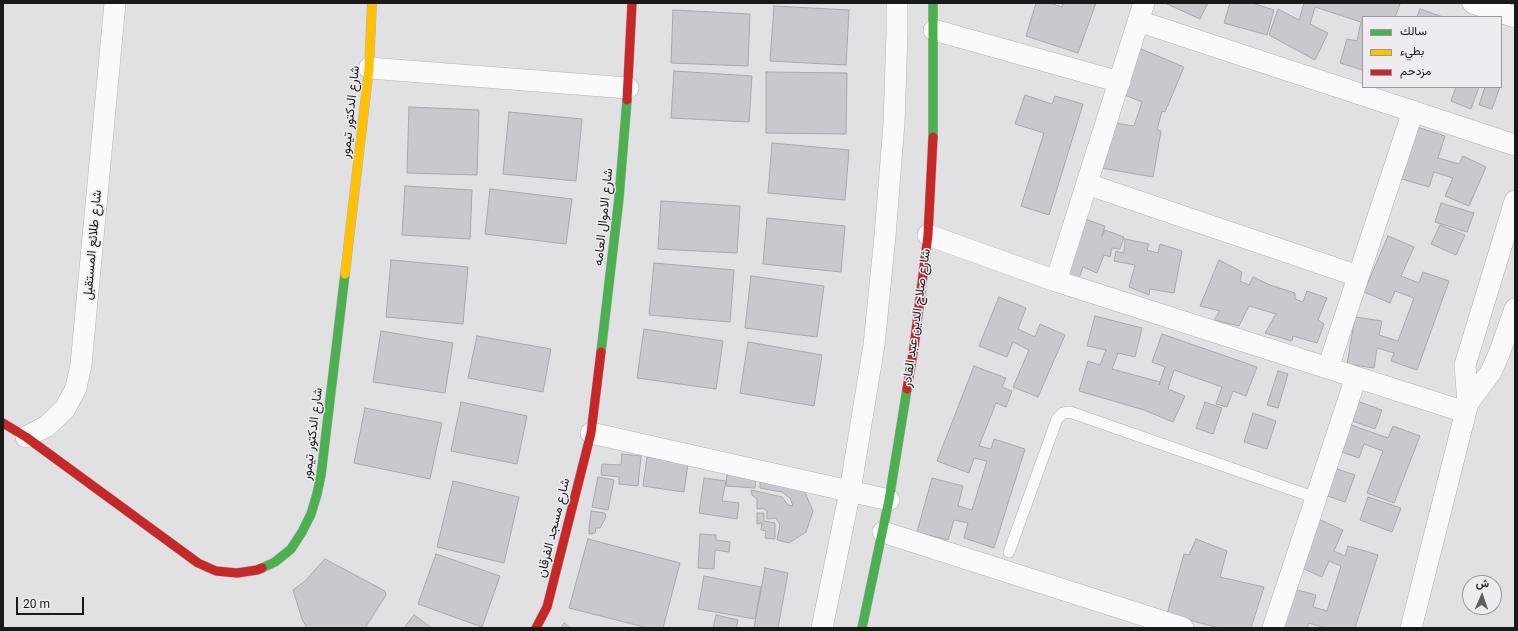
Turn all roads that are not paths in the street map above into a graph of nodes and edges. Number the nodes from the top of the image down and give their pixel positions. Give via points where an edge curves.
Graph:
1 (115, 3) edge
2 (372, 3) edge
3 (632, 3) edge
4 (897, 3) edge
5 (933, 3) edge
6 (1473, 3) edge
7 (1141, 12) edge
8 (1515, 17) edge
9 (934, 30) junction
10 (369, 68) junction
11 (1120, 82) junction
12 (628, 88) junction
13 (1413, 111) junction
14 (1515, 145) edge
15 (1087, 184) junction
16 (1515, 201) edge
17 (928, 235) junction
18 (1358, 276) junction
19 (1056, 281) junction
20 (1515, 309) edge
21 (1328, 368) junction
22 (1356, 377) junction
23 (1467, 408) junction
24 (3, 423) edge
25 (591, 433) junction
26 (26, 437) junction
27 (850, 491) junction
28 (1316, 498) junction
29 (889, 500) junction
30 (883, 532) junction
31 (1009, 552) dead end
32 (536, 628) edge
33 (822, 628) edge
34 (862, 628) edge
35 (1183, 628) edge
36 (1273, 628) edge
37 (1411, 628) edge

1 - 26 street, شارع طلائع المستقبل via 81,365 76,388 65,410 47,426
2 - 10 street, شارع الدكتور تيمور
3 - 12 street, شارع الاموال العامه
4 - 27 street via 894,123 885,236 874,345
5 - 9 street, شارع صلاح الدين عبد القادر
6 - 8 street
7 - 11 street
7 - 13 street
9 - 11 street
9 - 17 street, شارع صلاح الدين عبد القادر
10 - 12 street
10 - 26 street, شارع الدكتور تيمور via 322,475 311,514 291,549 275,562 257,570 237,573 216,571 198,563
11 - 15 street
12 - 25 street, شارع الاموال العامه via 617,222
13 - 14 street
13 - 18 street
15 - 18 street
15 - 19 street
16 - 23 street via 1465,365
17 - 19 street
17 - 29 street, شارع صلاح الدين عبد القادر via 914,347
18 - 21 street
19 - 21 street
20 - 23 street via 1491,372
21 - 22 street
22 - 23 street
22 - 28 street
23 - 37 street
24 - 26 street
25 - 27 street
25 - 32 street, شارع مسجد الفرقان via 547,607
27 - 29 street
27 - 33 street
28 - 31 lane via 1070,412 1063,413 1057,419
28 - 36 street
29 - 30 street, شارع صلاح الدين عبد القادر
30 - 34 street, شارع صلاح الدين عبد القادر
30 - 35 street

